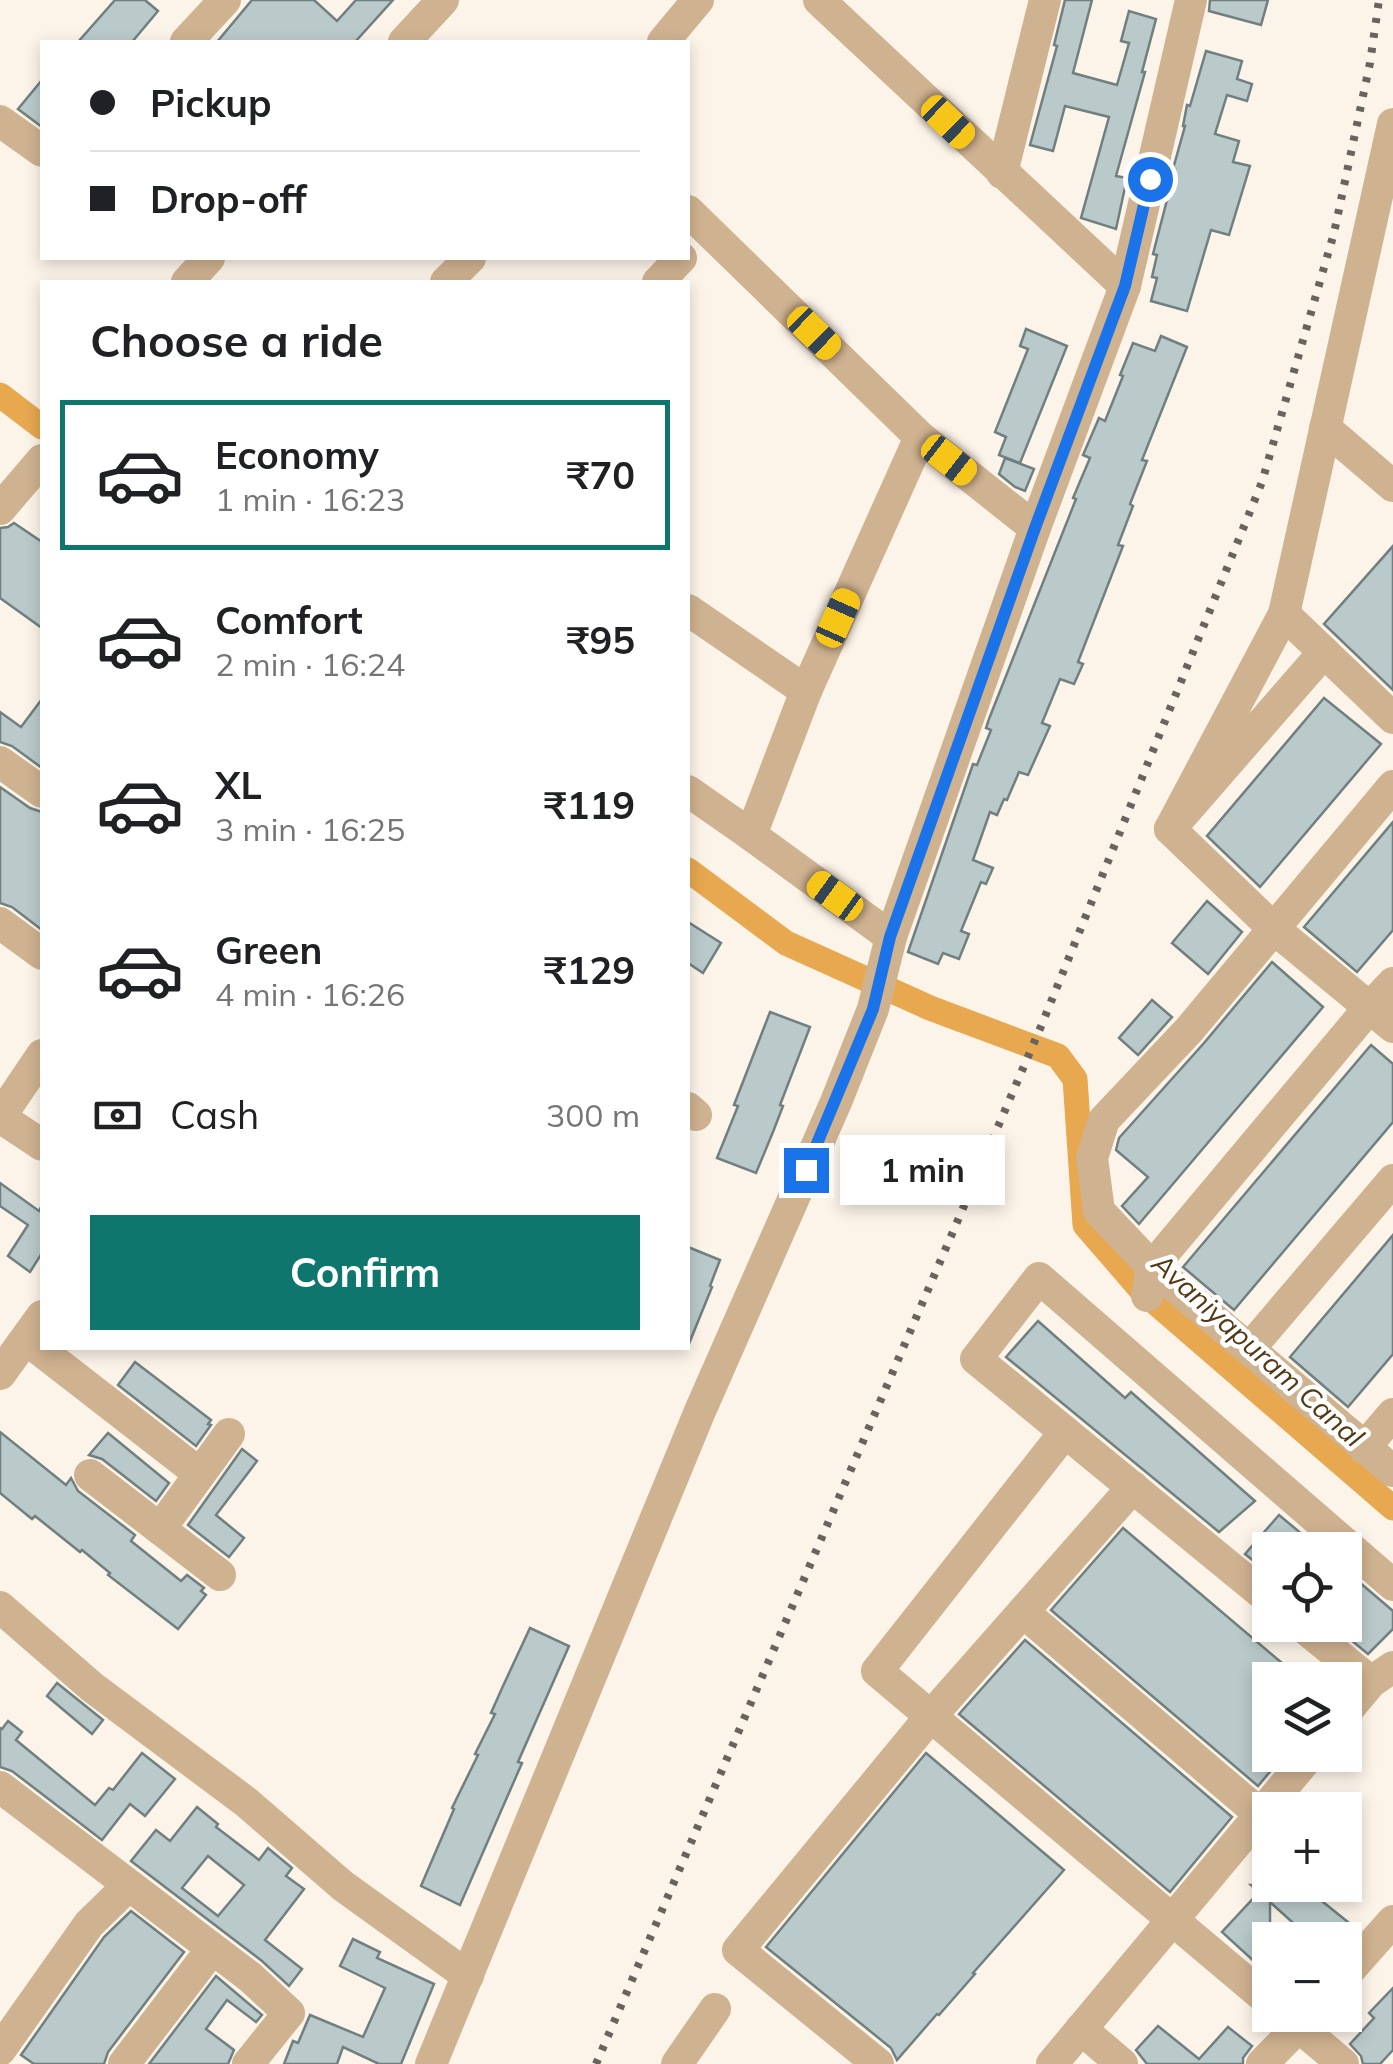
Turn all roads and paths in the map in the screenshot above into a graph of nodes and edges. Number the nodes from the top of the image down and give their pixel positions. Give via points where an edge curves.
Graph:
1 (225, 0) edge
2 (442, 0) edge
3 (698, 0) edge
4 (1045, 0) edge
5 (1191, 0) edge
6 (838, 6) edge
7 (188, 40) edge
8 (406, 40) edge
9 (665, 40) edge
10 (0, 122) edge
11 (1393, 124) edge
12 (40, 149) edge
13 (1002, 173) junction
14 (694, 230) edge
15 (468, 260) edge
16 (679, 260) edge
17 (448, 280) edge
18 (660, 280) edge
19 (1125, 286) junction
20 (1325, 428) junction
21 (920, 437) junction
22 (37, 479) edge
23 (1393, 486) edge
24 (0, 509) edge
25 (1035, 528) junction
26 (690, 611) edge
27 (1284, 614) junction
28 (1324, 652) junction
29 (806, 691) junction
30 (1393, 718) edge
31 (0, 762) edge
32 (1393, 786) edge
33 (40, 791) edge
34 (690, 793) edge
35 (1170, 829) junction
36 (751, 835) junction
37 (0, 923) edge
38 (1273, 928) junction
39 (887, 952) junction
40 (40, 953) edge
41 (1393, 983) edge
42 (1381, 1018) edge
43 (40, 1059) edge
44 (3, 1124) edge
45 (40, 1145) edge
46 (1393, 1180) edge
47 (1149, 1282) junction
48 (34, 1327) edge
49 (1250, 1348) junction
50 (60, 1350) edge
51 (0, 1374) edge
52 (1393, 1414) edge
53 (1065, 1432) junction
54 (229, 1434) dead end
55 (1364, 1448) junction
56 (1393, 1471) edge
57 (200, 1474) junction
58 (90, 1475) dead end
59 (1133, 1488) junction
60 (160, 1530) junction
61 (220, 1575) dead end
62 (1252, 1585) edge
63 (1393, 1585) edge
64 (0, 1607) edge
65 (1023, 1612) junction
66 (1329, 1642) edge
67 (1382, 1675) edge
68 (1362, 1696) edge
69 (931, 1716) junction
70 (1296, 1772) edge
71 (0, 1787) edge
72 (1279, 1792) edge
73 (1252, 1807) edge
74 (1252, 1824) edge
75 (128, 1886) junction
76 (1172, 1919) junction
77 (1393, 1921) edge
78 (212, 1949) junction
79 (1362, 1957) edge
80 (468, 1976) junction
81 (1252, 1987) edge
82 (715, 2009) dead end
83 (1082, 2028) junction
84 (1288, 2032) edge
85 (1311, 2032) edge
86 (0, 2050) edge
87 (124, 2064) edge
88 (248, 2064) edge
89 (432, 2064) edge
90 (677, 2064) edge
91 (878, 2064) edge
92 (1052, 2064) edge
93 (1122, 2064) edge
94 (1262, 2064) edge
95 (1343, 2064) edge

1 - 7 street
2 - 8 street
3 - 9 street
4 - 13 street
5 - 19 street
6 - 13 street
10 - 12 street
11 - 20 street
13 - 19 street
14 - 21 street
15 - 17 street
16 - 18 street
19 - 25 street
20 - 23 street
20 - 27 street
21 - 25 street
21 - 29 street
22 - 24 street
25 - 39 street
26 - 29 street
27 - 28 street
27 - 35 street
28 - 30 street
28 - 35 street
29 - 36 street
31 - 33 street
32 - 38 street
34 - 36 street
35 - 38 street
36 - 39 street
37 - 40 street
38 - 42 street
38 - 47 street via 1104,1120 1092,1158 1099,1211
39 - 80 street via 873,1009 836,1102 700,1411
41 - 42 street
42 - 47 street
43 - 44 street
44 - 45 street
46 - 49 street
47 - 49 street
48 - 51 street
49 - 55 street
50 - 57 street
52 - 55 street
53 - 59 street
53 - 63 street via 976,1359 1038,1278
53 - 69 street via 877,1671
54 - 57 street
55 - 56 street
57 - 60 street
58 - 60 street
59 - 62 street
59 - 65 street
60 - 61 street
64 - 80 street via 343,1886
65 - 69 street
65 - 73 street
66 - 67 street
67 - 68 street
69 - 76 street
69 - 91 street via 738,1950
70 - 72 street
71 - 75 street
74 - 76 street
75 - 78 street
75 - 86 street via 89,1924
76 - 81 street
76 - 83 street
77 - 79 street
78 - 87 street
78 - 88 street via 289,2013
80 - 89 street
82 - 90 street
83 - 92 street
83 - 93 street
84 - 94 street
85 - 95 street

